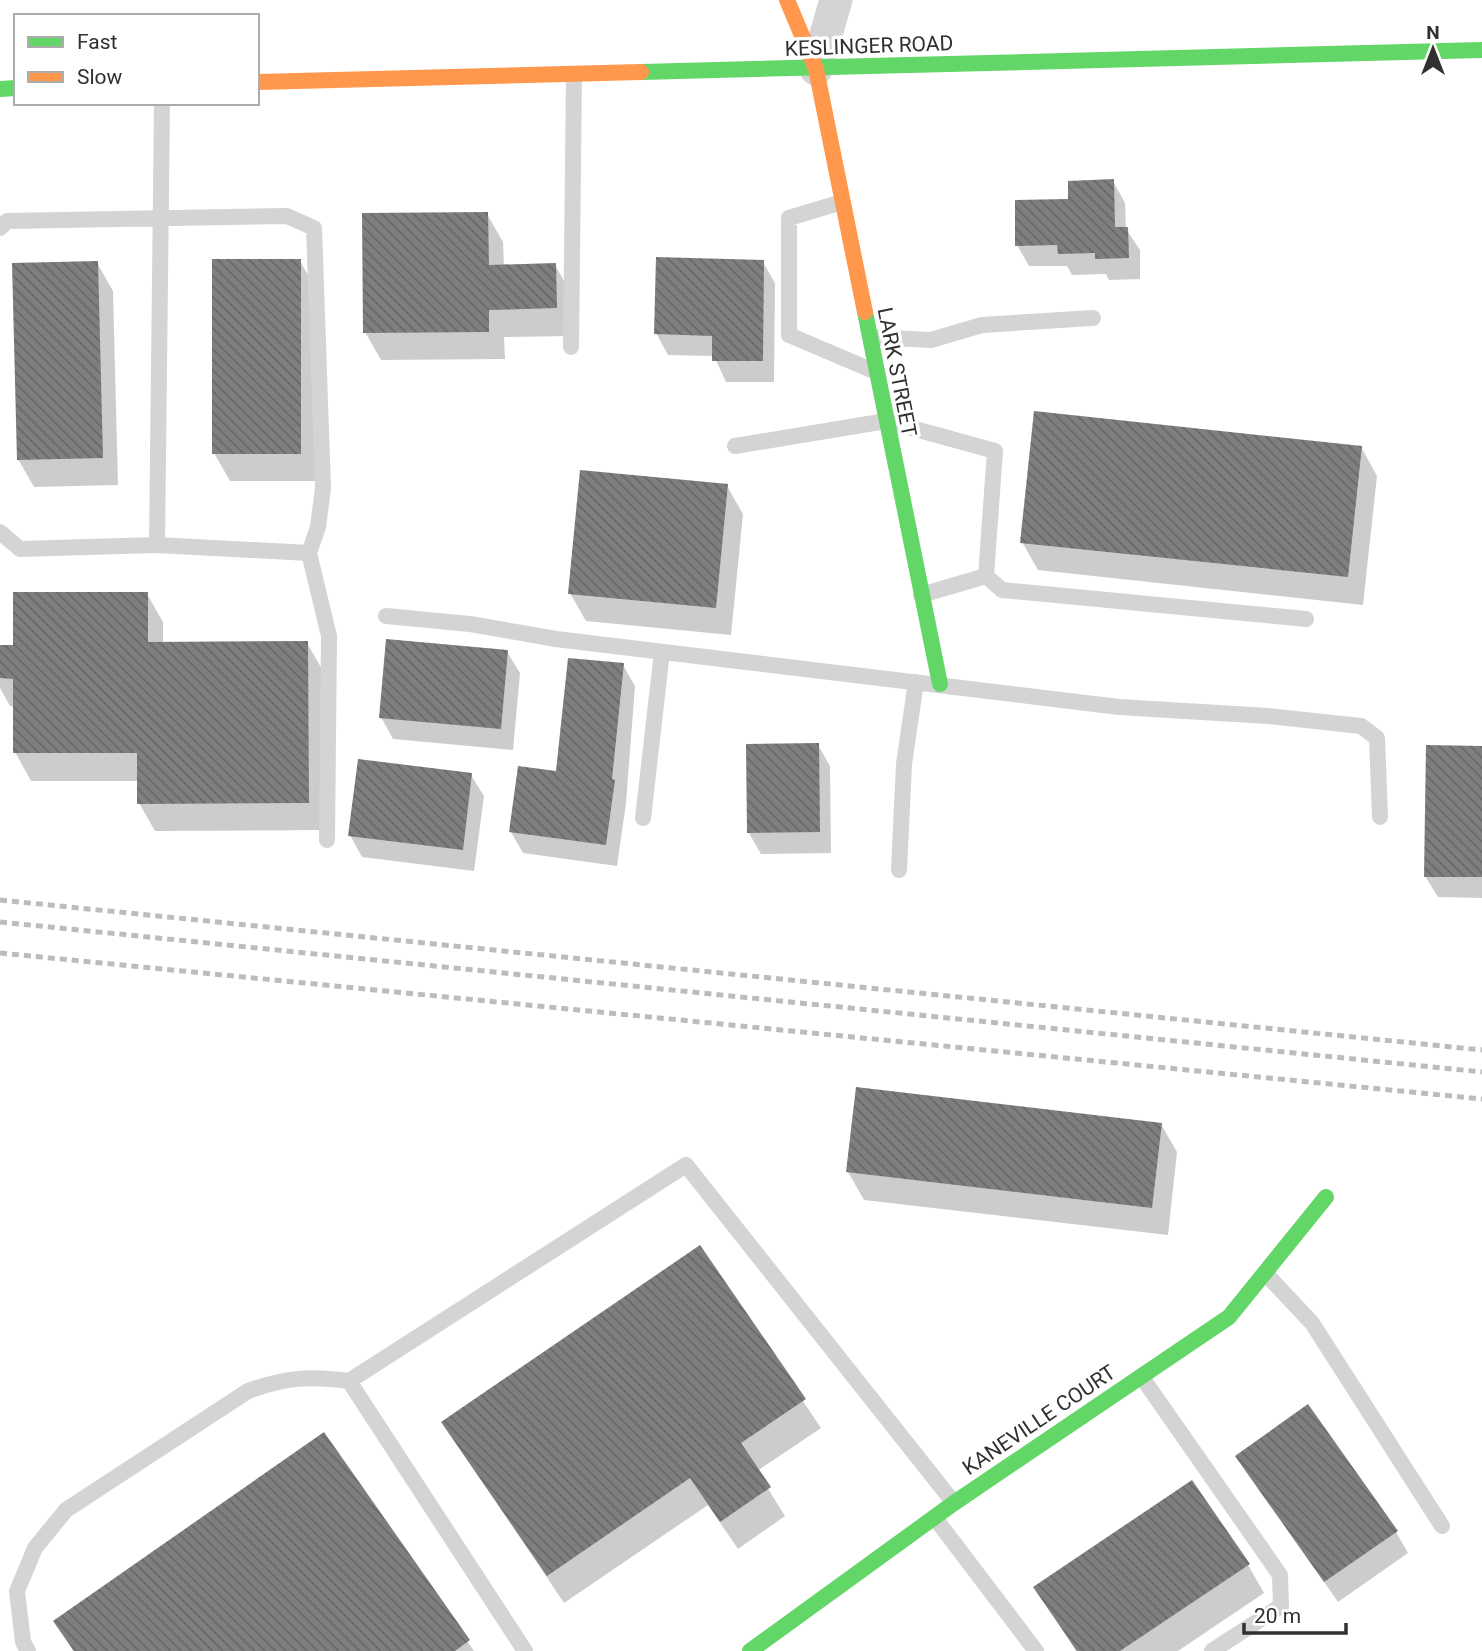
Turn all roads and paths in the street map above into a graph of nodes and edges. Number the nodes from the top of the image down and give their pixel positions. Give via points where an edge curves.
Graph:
1 (787, 0) edge
2 (836, 0) edge
3 (1482, 50) edge
4 (816, 69) junction
5 (574, 74) junction
6 (259, 82) edge
7 (162, 105) edge
8 (842, 202) junction
9 (162, 218) junction
10 (0, 228) edge
11 (1093, 318) dead end
12 (869, 337) junction
13 (571, 347) dead end
14 (876, 372) junction
15 (886, 421) junction
16 (735, 446) dead end
17 (0, 532) edge
18 (157, 545) junction
19 (309, 553) junction
20 (986, 576) junction
21 (921, 595) junction
22 (386, 617) dead end
23 (1306, 619) dead end
24 (662, 652) junction
25 (916, 682) junction
26 (940, 684) junction
27 (1380, 817) dead end
28 (643, 818) dead end
29 (327, 840) dead end
30 (899, 870) dead end
31 (1326, 1197) dead end
32 (1265, 1273) junction
33 (1141, 1376) junction
34 (349, 1381) junction
35 (954, 1503) junction
36 (935, 1518) junction
37 (1442, 1526) dead end
38 (28, 1651) edge
39 (525, 1651) edge
40 (750, 1651) edge
41 (1036, 1651) edge
42 (1212, 1651) edge

1 - 4 street, LARK STREET
2 - 4 street
3 - 4 street, KESLINGER ROAD
4 - 5 street, KESLINGER ROAD
4 - 8 street, LARK STREET
5 - 6 street, KESLINGER ROAD
5 - 13 lane
7 - 9 lane
8 - 12 street, LARK STREET
8 - 14 lane via 789,218 789,335
9 - 10 lane via 7,221
9 - 18 lane
9 - 19 lane via 287,216 314,228 323,488
11 - 12 lane via 982,325 931,340
12 - 14 street, LARK STREET
14 - 15 street, LARK STREET
15 - 16 lane
15 - 20 lane via 995,451
15 - 21 street, LARK STREET
17 - 18 lane via 20,549
18 - 19 lane
19 - 29 lane via 329,636
20 - 21 lane
20 - 23 lane via 1002,590
21 - 26 street, LARK STREET
22 - 24 lane via 470,624
24 - 25 lane
24 - 28 lane
25 - 26 lane
25 - 30 lane via 904,764
26 - 27 lane via 1119,706 1361,726 1377,738
31 - 32 street, KANEVILLE COURT
32 - 33 street, KANEVILLE COURT via 1229,1317
32 - 37 lane via 1312,1323
33 - 35 street, KANEVILLE COURT
33 - 42 lane via 1280,1575 1281,1606
34 - 35 lane via 686,1165
34 - 38 lane via 307,1376 248,1391 66,1510 34,1548 17,1591
34 - 39 lane
35 - 36 street, KANEVILLE COURT
36 - 40 street, KANEVILLE COURT
36 - 41 lane

